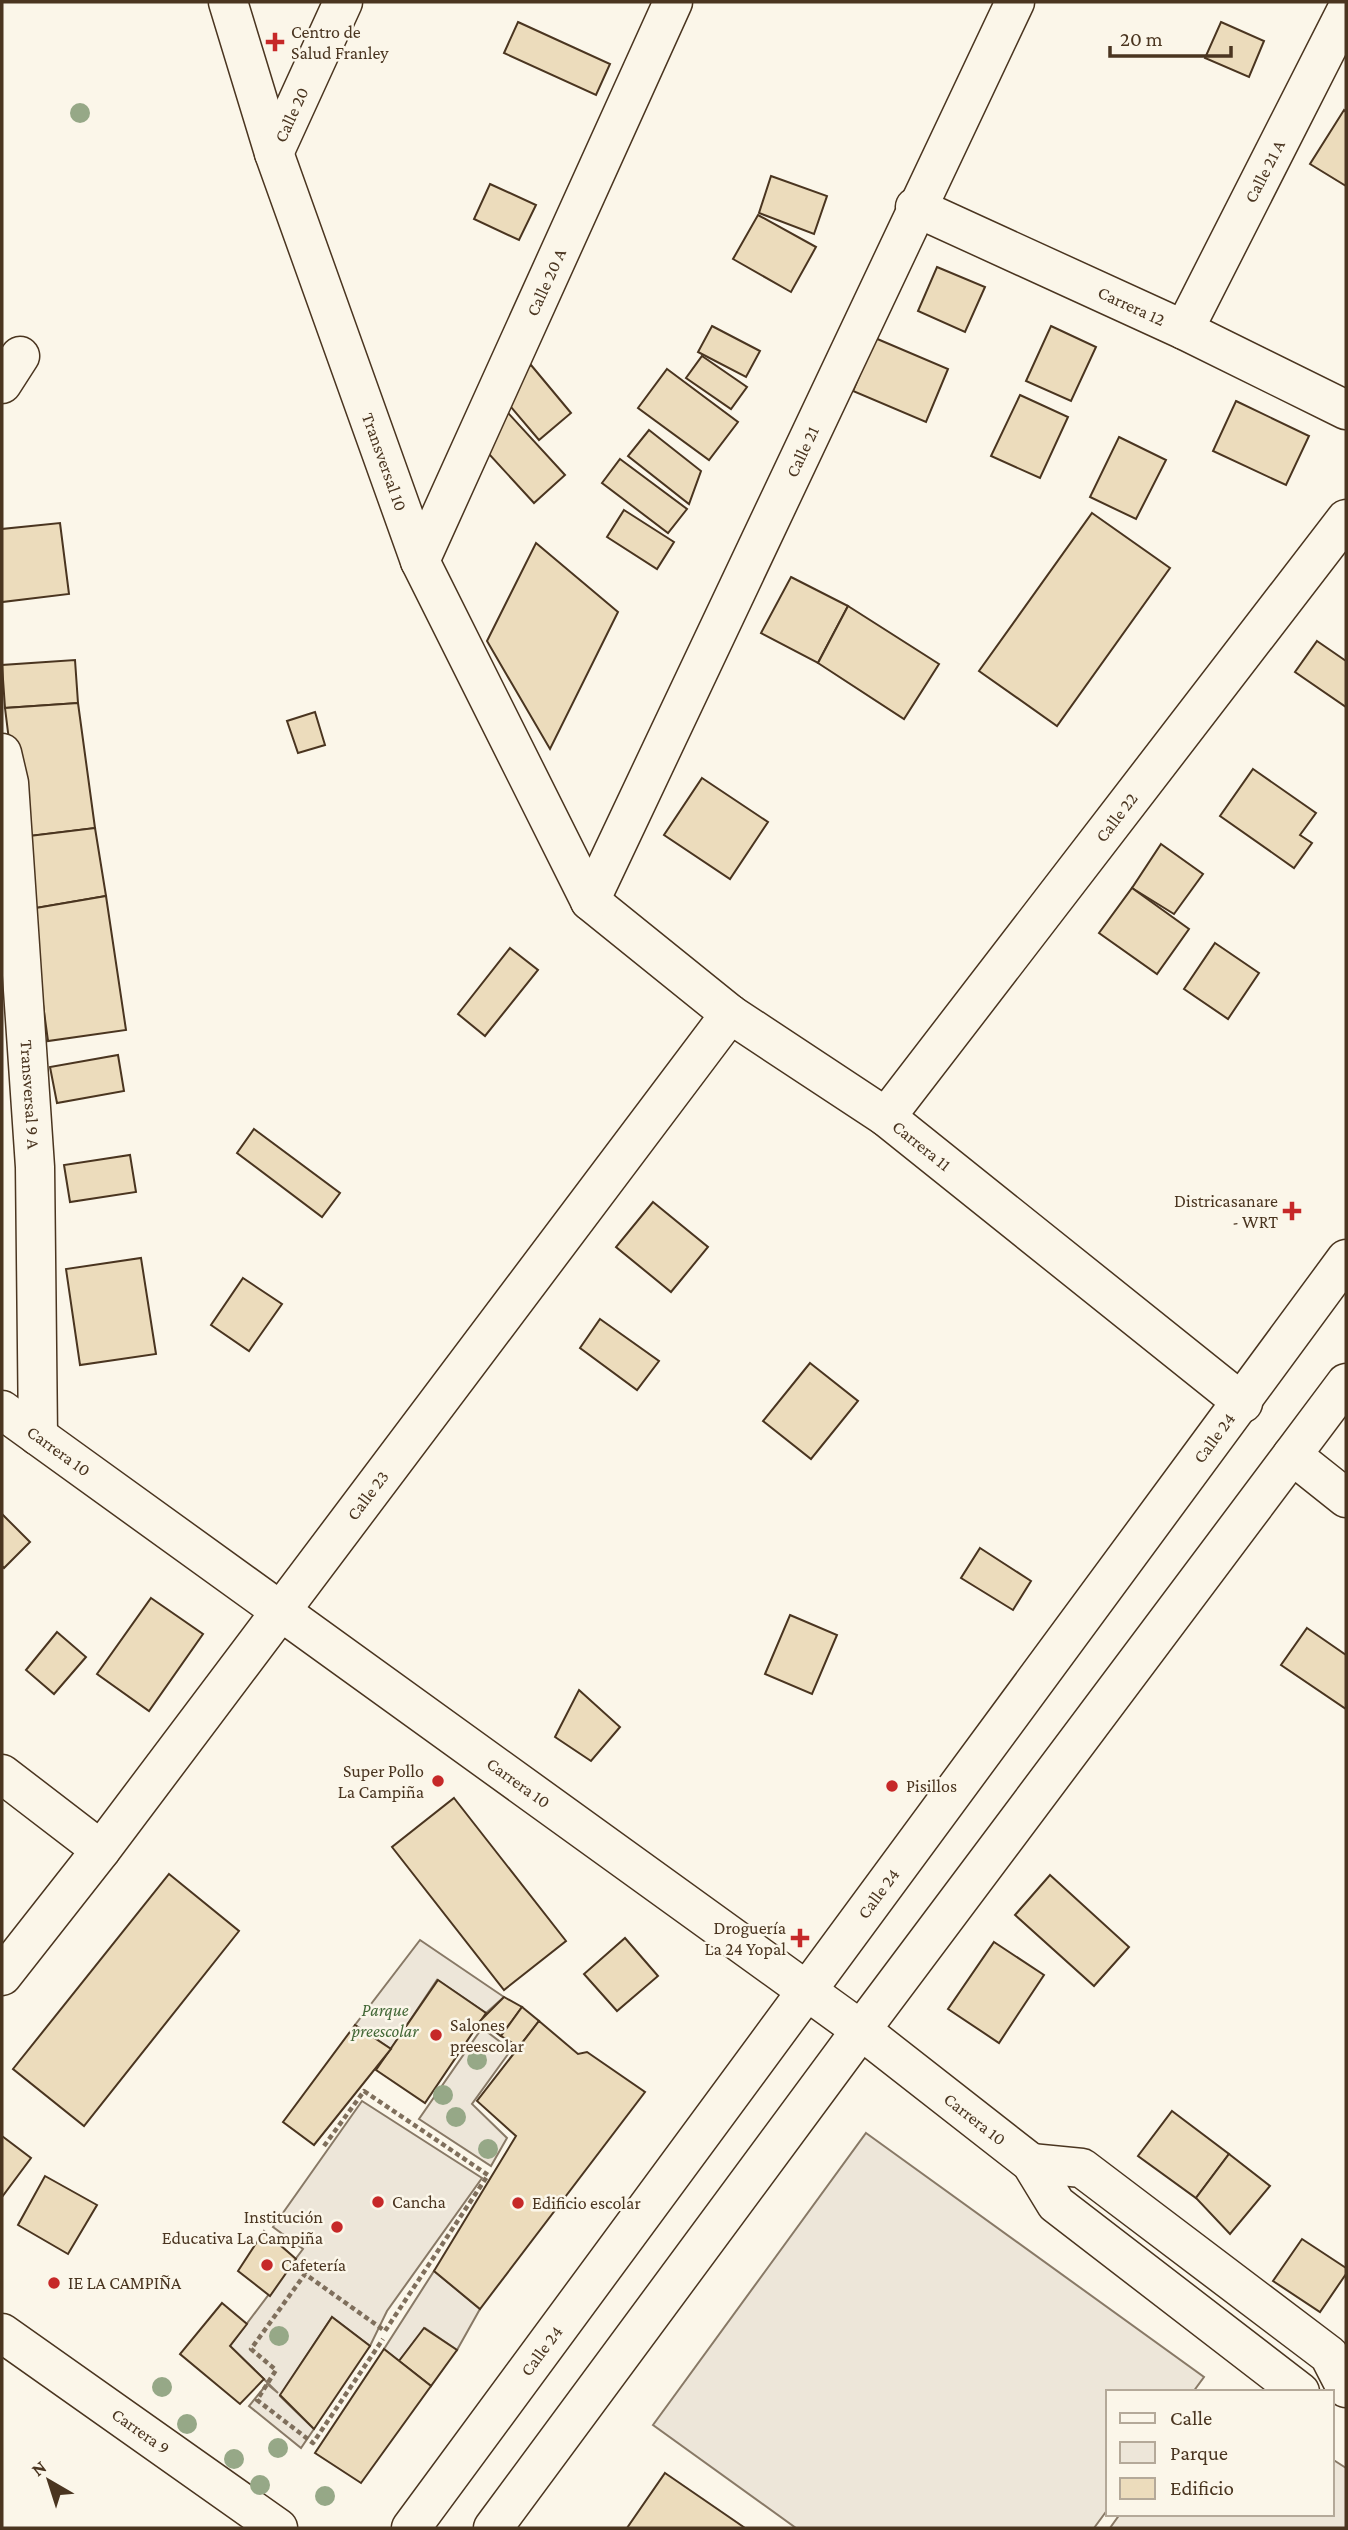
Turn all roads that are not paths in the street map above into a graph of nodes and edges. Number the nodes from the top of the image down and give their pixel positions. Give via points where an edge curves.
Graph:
1 (228, 2) edge
2 (343, 2) edge
3 (673, 2) edge
4 (1015, 2) edge
5 (1346, 11) edge
6 (274, 153) junction
7 (915, 207) junction
8 (1184, 330) junction
9 (1346, 410) edge
10 (1346, 519) edge
11 (420, 561) junction
12 (4, 776) edge
13 (590, 901) junction
14 (730, 1014) junction
15 (886, 1117) junction
16 (2, 1142) edge
17 (36, 1167) junction
18 (1346, 1259) edge
19 (1346, 1383) edge
20 (1243, 1403) junction
21 (2, 1410) edge
22 (38, 1436) junction
23 (1292, 1455) junction
24 (1346, 1498) edge
25 (281, 1612) junction
26 (2, 1774) edge
27 (101, 1850) junction
28 (2, 1976) edge
29 (808, 1992) junction
30 (861, 2030) junction
31 (1031, 2163) junction
32 (2, 2333) edge
33 (1346, 2388) edge
34 (1297, 2390) edge
35 (278, 2528) edge
36 (411, 2528) edge
37 (494, 2528) edge

1 - 6 street, Transversal 10
2 - 6 street, Calle 20
3 - 11 street, Calle 20 A
4 - 7 street, Calle 21
5 - 8 street, Calle 21 A
6 - 11 street, Transversal 10
7 - 8 street, Carrera 12
7 - 13 street, Calle 21
8 - 9 street, Carrera 12
10 - 15 street, Calle 22
11 - 13 street, Transversal 10
12 - 17 street, Transversal 9 A
13 - 14 street, Carrera 11
14 - 15 street, Carrera 11
14 - 25 street, Calle 23
15 - 20 street, Carrera 11
16 - 17 street
17 - 22 street, Transversal 9 A
18 - 20 street, Calle 24
19 - 23 street
20 - 29 street, Calle 24
21 - 22 street, Carrera 10
22 - 25 street, Carrera 10
23 - 24 street
23 - 30 street
25 - 27 street, Calle 23
25 - 29 street, Carrera 10
26 - 27 street
27 - 28 street, Calle 23
29 - 30 street, Carrera 10
29 - 36 street, Calle 24
30 - 31 street, Carrera 10
30 - 37 street
31 - 33 street via 1082,2168 1329,2355
31 - 34 street, Carrera 10 via 1056,2204
32 - 35 street, Carrera 9

